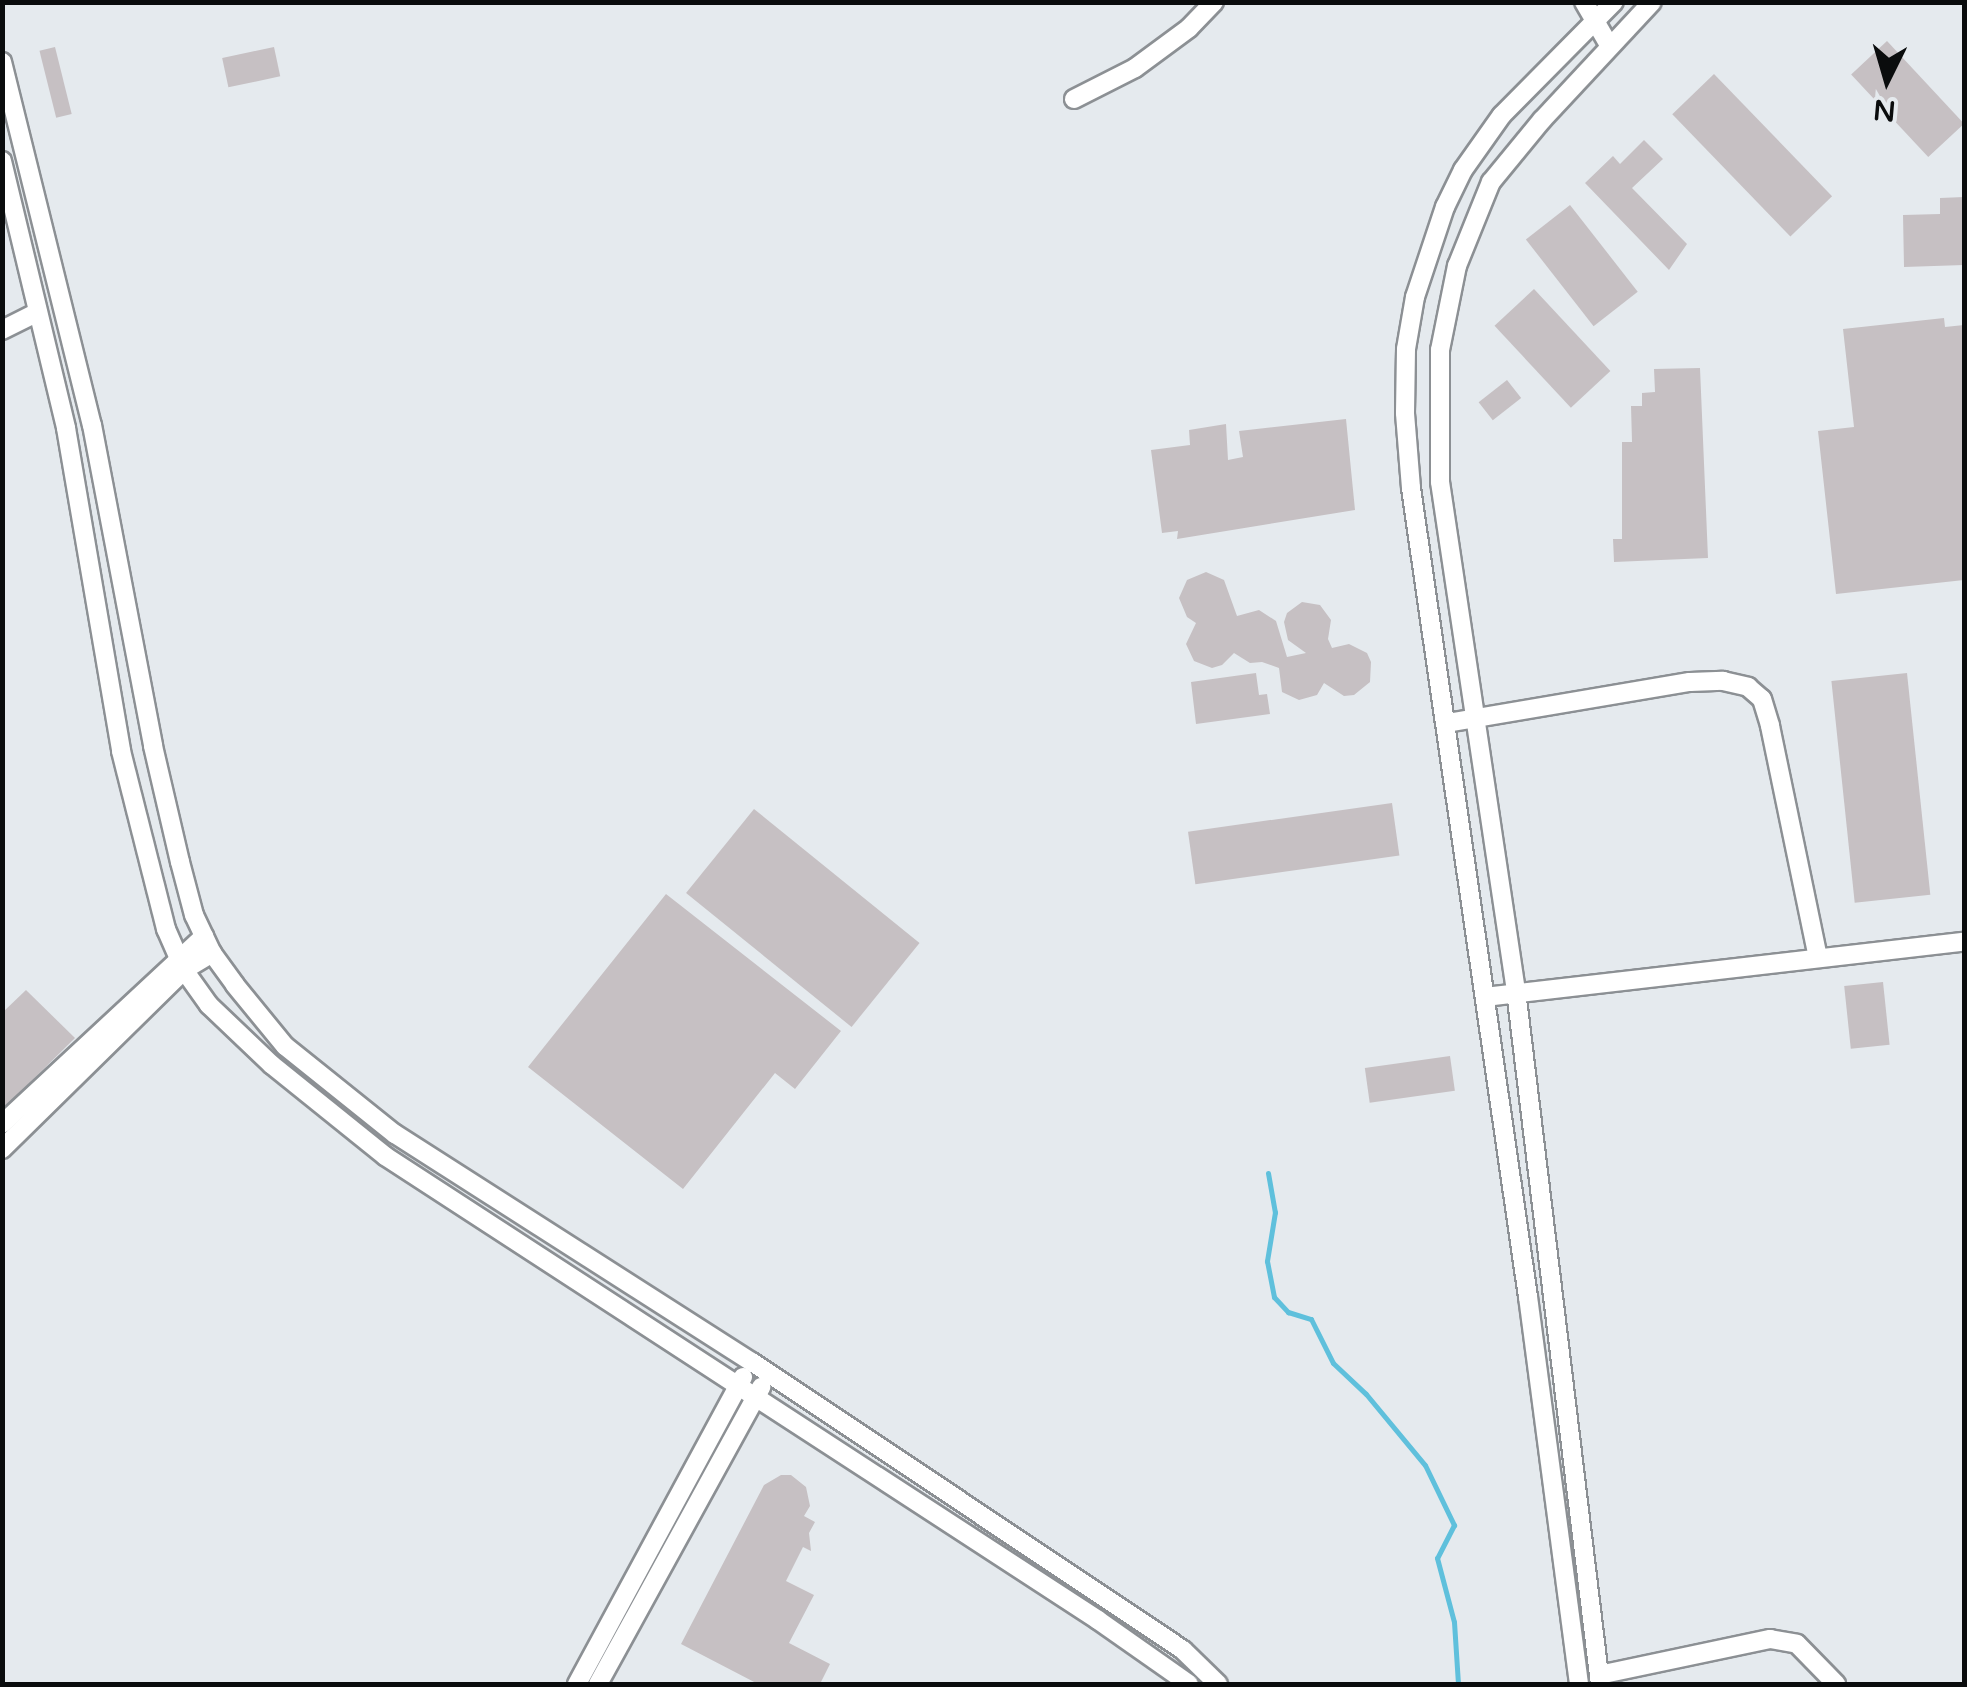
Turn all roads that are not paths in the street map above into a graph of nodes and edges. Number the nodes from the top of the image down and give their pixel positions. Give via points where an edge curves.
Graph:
1 (1214, 2) edge
2 (1584, 2) edge
3 (1616, 2) edge
4 (1652, 2) edge
5 (1594, 20) junction
6 (1630, 24) junction
7 (1609, 45) junction
8 (2, 62) edge
9 (1074, 98) dead end
10 (2, 160) edge
11 (53, 265) junction
12 (28, 270) junction
13 (38, 312) junction
14 (2, 330) edge
15 (1476, 718) junction
16 (1447, 723) junction
17 (1964, 942) edge
18 (208, 944) junction
19 (1818, 957) junction
20 (181, 963) junction
21 (1516, 991) junction
22 (1486, 997) junction
23 (2, 1124) edge
24 (2, 1149) edge
25 (424, 1152) junction
26 (410, 1172) junction
27 (752, 1362) junction
28 (769, 1374) junction
29 (739, 1385) junction
30 (756, 1396) junction
31 (676, 1522) junction
32 (1600, 1680) edge
33 (577, 1684) edge
34 (598, 1684) edge
35 (1189, 1684) edge
36 (1218, 1684) edge
37 (1578, 1684) edge
38 (1836, 1684) edge

1 - 9 street via 1135,68
2 - 5 street
3 - 5 street
3 - 6 street
4 - 6 street
5 - 7 street
5 - 16 street via 1475,151 1445,207 1415,298 1404,412
6 - 7 street
7 - 15 street via 1491,182 1474,215 1443,324 1440,482
8 - 11 street
10 - 12 street
11 - 12 street
11 - 18 street via 92,425 153,746 194,914
12 - 13 street
13 - 14 street
13 - 20 street via 66,428 121,751 166,929
15 - 16 street
15 - 19 street via 1690,682 1748,687 1762,699 1770,726
15 - 21 street
16 - 22 street
17 - 19 street
18 - 20 street
18 - 25 street via 285,1046
19 - 21 street
20 - 23 street
20 - 24 street
20 - 26 street via 209,1004 272,1065
21 - 22 street
21 - 32 street
22 - 37 street
25 - 26 street
25 - 27 street
26 - 29 street
27 - 28 street
27 - 29 street
28 - 30 street
28 - 36 street via 1183,1650
29 - 30 street
29 - 31 street
30 - 31 street
30 - 35 street
31 - 33 street
31 - 34 street
32 - 38 street via 1770,1640 1797,1644

